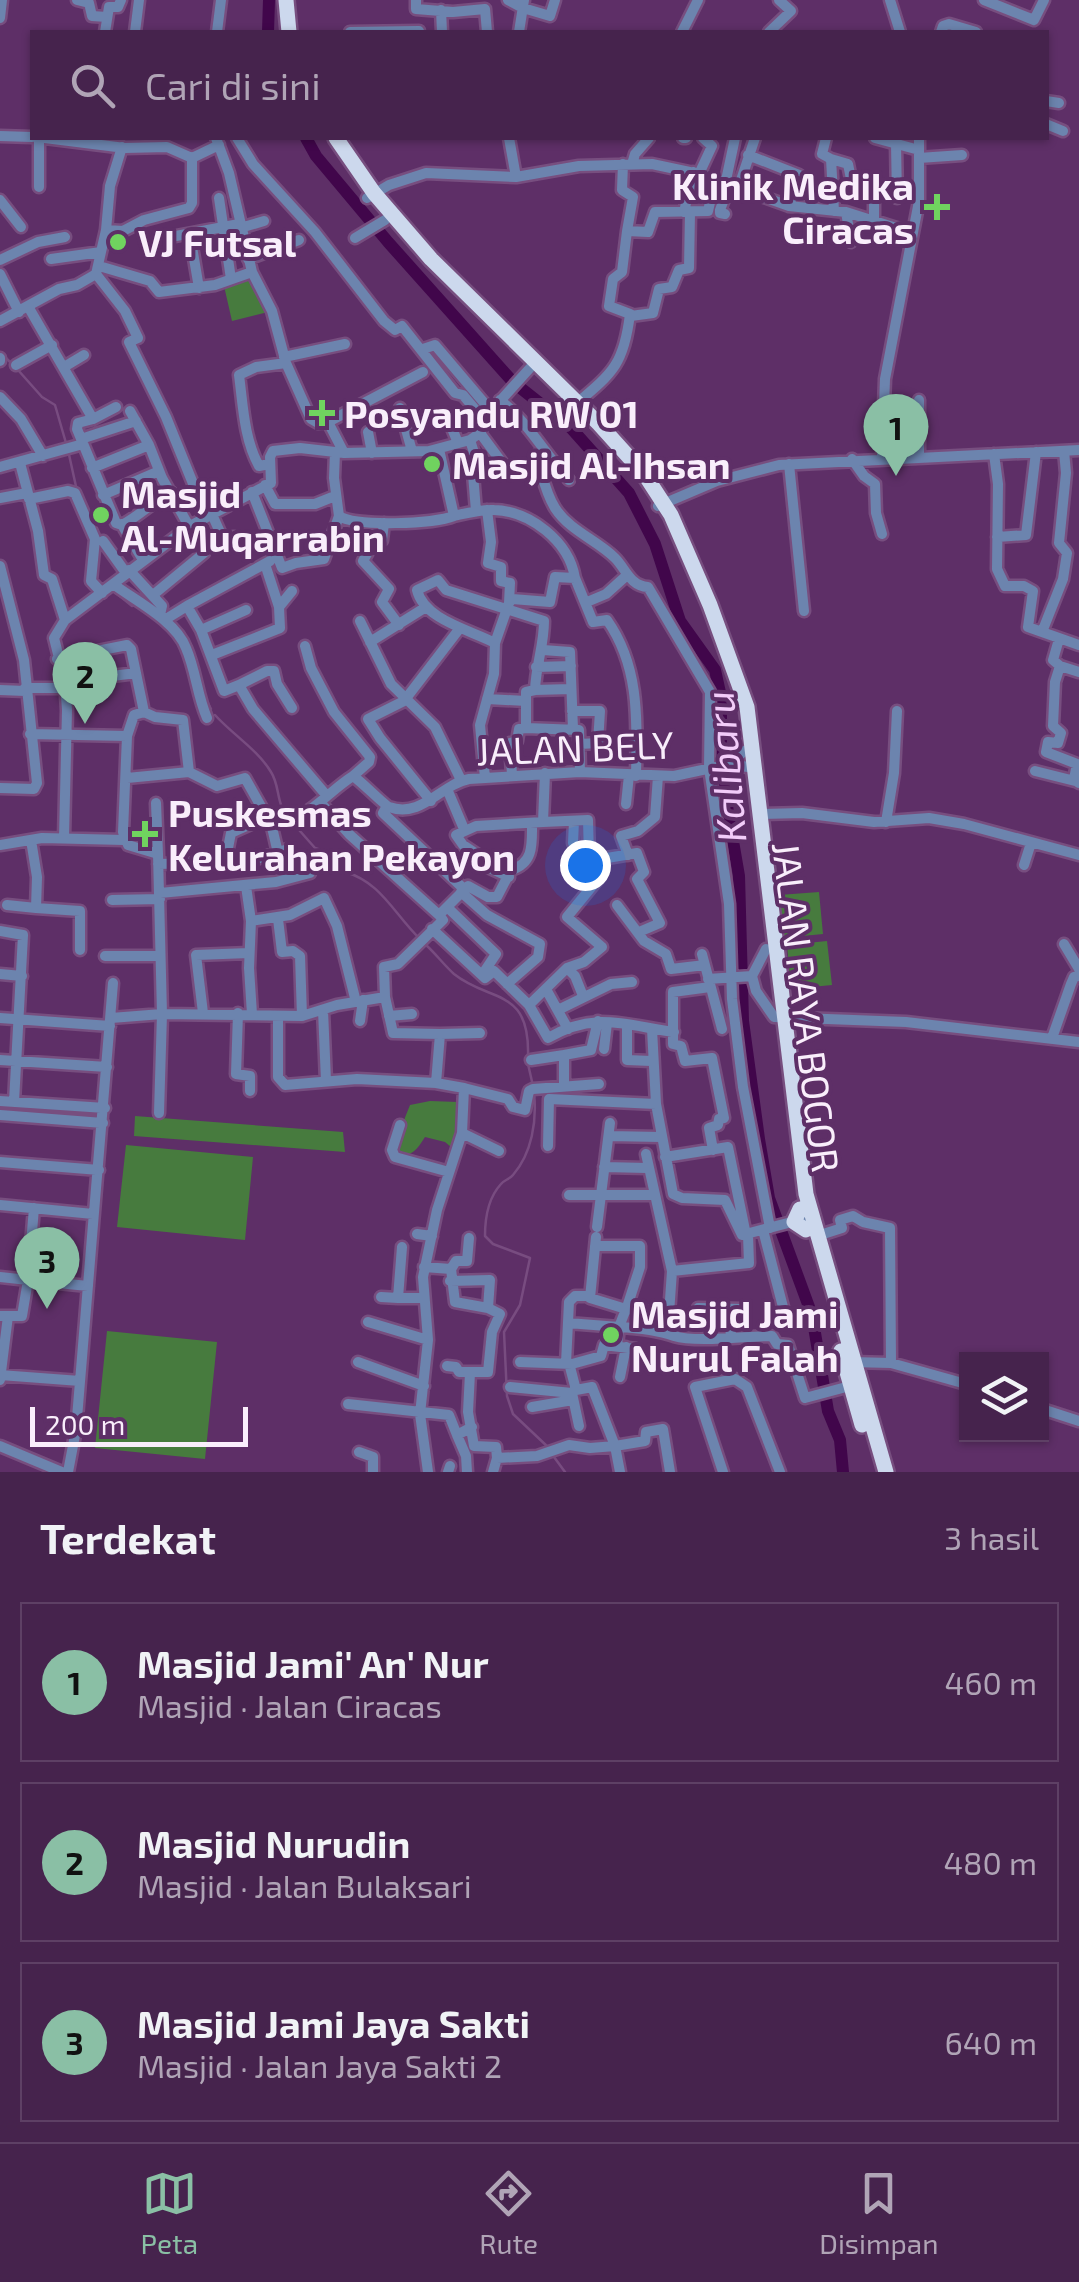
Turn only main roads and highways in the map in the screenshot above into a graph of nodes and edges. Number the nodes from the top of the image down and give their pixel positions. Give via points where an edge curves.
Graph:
1 (286, 0) edge
2 (296, 0) edge
3 (288, 30) edge
4 (298, 30) edge
5 (328, 140) edge
6 (337, 140) edge
7 (371, 196) junction
8 (660, 504) junction
9 (730, 767) junction
10 (778, 1016) junction
11 (849, 1362) junction
12 (876, 1472) edge
13 (886, 1472) edge

1 - 3 highway
2 - 4 highway
5 - 7 highway, JALAN RAYA BOGOR
6 - 7 highway, JALAN RAYA BOGOR
7 - 8 highway, JALAN RAYA BOGOR via 578,403 645,475
7 - 8 highway, JALAN RAYA BOGOR via 378,224
8 - 9 highway, JALAN RAYA BOGOR via 710,605 747,707 748,750
9 - 10 highway, JALAN RAYA BOGOR
9 - 10 highway, JALAN RAYA BOGOR via 759,814
10 - 11 highway, JALAN RAYA BOGOR via 798,1150 793,1224
11 - 12 highway, JALAN RAYA BOGOR
11 - 13 highway, JALAN RAYA BOGOR

